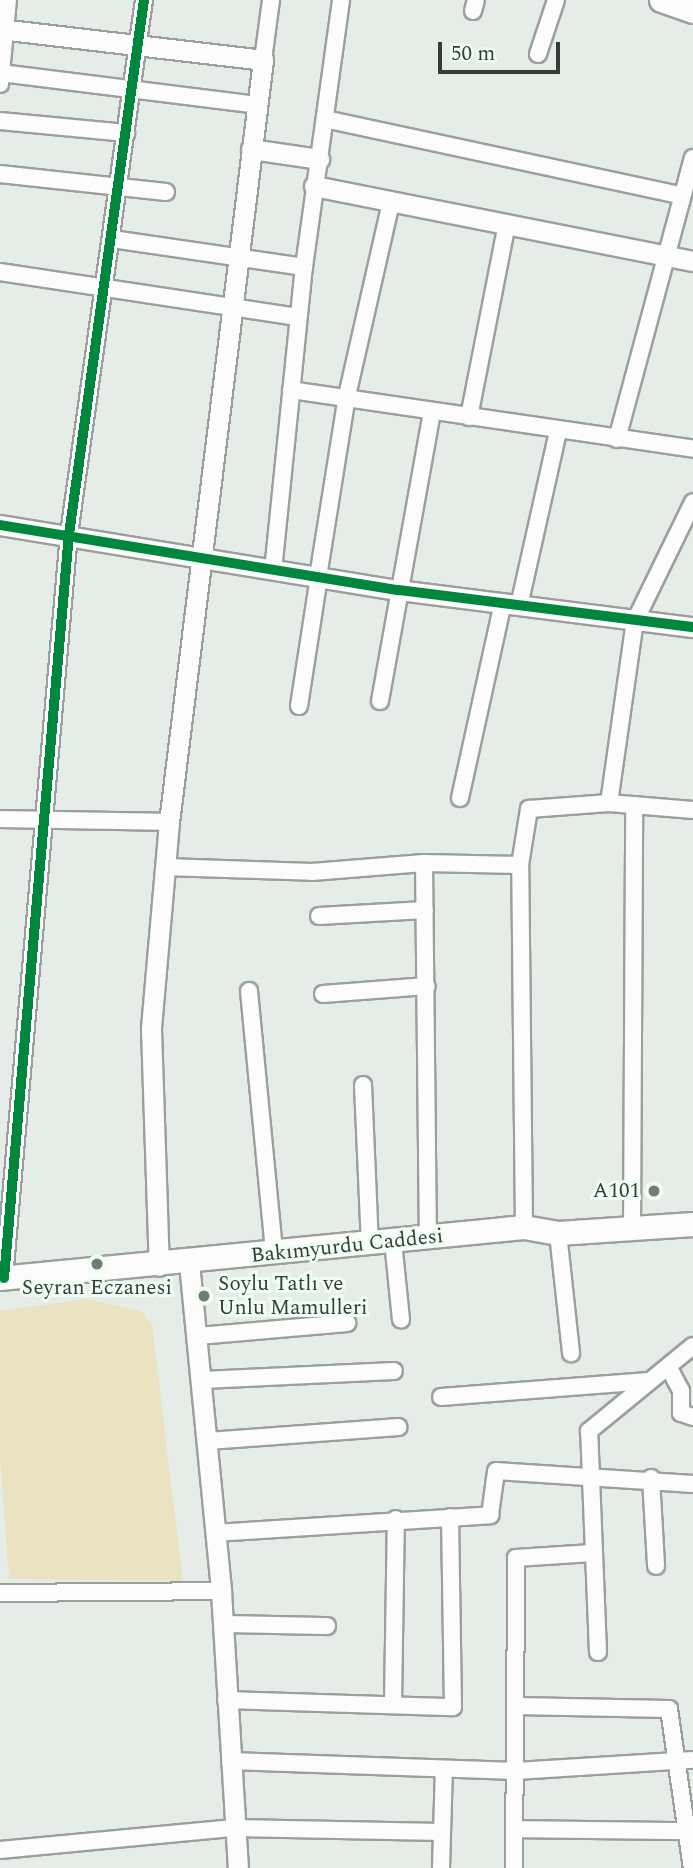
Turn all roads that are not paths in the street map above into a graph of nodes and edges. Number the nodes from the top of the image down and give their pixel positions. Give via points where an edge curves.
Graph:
1 (8, 0) edge
2 (144, 0) edge
3 (271, 0) edge
4 (341, 0) edge
5 (556, 0) edge
6 (661, 0) edge
7 (693, 11) edge
8 (2, 29) edge
9 (138, 42) junction
10 (538, 54) dead end
11 (263, 60) junction
12 (1, 78) edge
13 (132, 85) junction
14 (257, 105) junction
15 (325, 119) junction
16 (0, 121) edge
17 (125, 133) junction
18 (251, 149) junction
19 (693, 158) edge
20 (319, 159) junction
21 (0, 174) edge
22 (314, 186) junction
23 (117, 188) junction
24 (166, 192) dead end
25 (679, 195) junction
26 (391, 203) junction
27 (506, 228) junction
28 (112, 239) junction
29 (238, 256) junction
30 (662, 257) junction
31 (693, 261) edge
32 (304, 267) junction
33 (0, 272) edge
34 (105, 290) junction
35 (230, 309) junction
36 (298, 317) junction
37 (291, 390) junction
38 (347, 396) junction
39 (432, 412) junction
40 (469, 417) junction
41 (558, 431) junction
42 (617, 439) junction
43 (693, 449) edge
44 (693, 502) edge
45 (0, 525) edge
46 (69, 534) junction
47 (205, 561) junction
48 (273, 571) junction
49 (318, 578) junction
50 (399, 590) junction
51 (511, 605) junction
52 (635, 621) junction
53 (693, 627) edge
54 (380, 701) dead end
55 (299, 706) dead end
56 (460, 798) dead end
57 (609, 803) junction
58 (634, 806) junction
59 (693, 810) edge
60 (0, 819) edge
61 (47, 820) junction
62 (169, 822) junction
63 (424, 863) junction
64 (520, 865) junction
65 (165, 867) junction
66 (425, 910) junction
67 (319, 916) dead end
68 (427, 986) junction
69 (249, 990) dead end
70 (323, 994) dead end
71 (363, 1085) dead end
72 (693, 1224) edge
73 (524, 1227) junction
74 (632, 1229) junction
75 (558, 1233) junction
76 (428, 1237) junction
77 (381, 1242) junction
78 (274, 1253) junction
79 (190, 1263) junction
80 (159, 1266) junction
81 (2, 1278) edge
82 (401, 1321) dead end
83 (347, 1323) dead end
84 (198, 1336) junction
85 (693, 1346) edge
86 (571, 1353) dead end
87 (669, 1368) junction
88 (394, 1371) dead end
89 (203, 1380) junction
90 (648, 1381) junction
91 (441, 1396) dead end
92 (693, 1417) edge
93 (398, 1427) dead end
94 (208, 1441) junction
95 (590, 1474) junction
96 (651, 1478) junction
97 (693, 1484) edge
98 (450, 1517) junction
99 (396, 1519) junction
100 (215, 1534) junction
101 (592, 1553) junction
102 (656, 1566) dead end
103 (221, 1591) junction
104 (0, 1593) edge
105 (223, 1624) junction
106 (327, 1626) dead end
107 (598, 1652) dead end
108 (226, 1700) junction
109 (393, 1703) junction
110 (516, 1706) junction
111 (230, 1761) junction
112 (686, 1761) edge
113 (444, 1769) junction
114 (516, 1771) junction
115 (234, 1828) junction
116 (514, 1829) junction
117 (684, 1831) junction
118 (442, 1832) junction
119 (0, 1850) edge
120 (238, 1868) edge
121 (441, 1868) edge
122 (514, 1868) edge
123 (692, 1868) edge

1 - 8 street
2 - 9 street
3 - 11 street
4 - 15 street
5 - 10 street
6 - 7 main road
8 - 9 street
8 - 12 street
9 - 11 street
9 - 13 street
11 - 14 street
12 - 13 street
13 - 14 street
13 - 17 street
14 - 18 street
15 - 20 street
15 - 25 street
16 - 17 street
17 - 23 street
18 - 20 street
18 - 29 street
19 - 25 street
20 - 22 street
21 - 23 street
22 - 26 street
22 - 32 street
23 - 24 street
23 - 28 street
25 - 30 street
26 - 27 street
26 - 38 street
27 - 30 street
27 - 40 street
28 - 29 street
28 - 34 street
29 - 32 street
29 - 35 street
30 - 31 street
30 - 42 street
32 - 36 street
33 - 34 street
34 - 35 street
34 - 46 street
35 - 36 street
35 - 47 street
36 - 37 street
37 - 38 street
37 - 48 street
38 - 39 street
38 - 49 street
39 - 40 street
39 - 50 street
40 - 41 street
41 - 42 street
41 - 51 street
42 - 43 street
44 - 52 street
45 - 46 street
46 - 47 street
46 - 61 street
47 - 48 street
47 - 62 street
48 - 49 street
49 - 50 street
49 - 55 street
50 - 51 street
50 - 54 street
51 - 52 street
51 - 56 street
52 - 53 street
52 - 57 street
57 - 58 street
57 - 64 street via 528,809
58 - 59 street
58 - 74 street
60 - 61 street
61 - 62 street
61 - 81 street
62 - 65 street
63 - 64 street
63 - 65 street via 312,872
63 - 66 street
64 - 73 street
65 - 80 street via 150,1029
66 - 67 street
66 - 68 street
68 - 70 street
68 - 76 street
69 - 78 street
71 - 77 street
72 - 74 main road, Bakımyurdu Caddesi
73 - 75 main road, Bakımyurdu Caddesi
73 - 76 main road, Bakımyurdu Caddesi
74 - 75 main road, Bakımyurdu Caddesi
75 - 86 street
76 - 77 main road, Bakımyurdu Caddesi
77 - 78 main road, Bakımyurdu Caddesi
77 - 82 street
78 - 79 main road, Bakımyurdu Caddesi
79 - 80 main road, Bakımyurdu Caddesi
79 - 84 street
80 - 81 main road, Bakımyurdu Caddesi
83 - 84 street
84 - 89 street
85 - 87 street
87 - 90 street
87 - 92 street via 681,1391 681,1413
88 - 89 street
89 - 94 street
90 - 91 street
90 - 95 street via 589,1431
93 - 94 street
94 - 100 street
95 - 96 street
95 - 98 street via 496,1471 490,1515
95 - 101 street
96 - 97 street
96 - 102 street
98 - 99 street
98 - 109 street via 453,1707
99 - 100 street
99 - 109 street
100 - 103 street
101 - 107 street
101 - 110 street via 516,1558
103 - 104 street
103 - 105 street
105 - 106 street
105 - 108 street
108 - 109 street
108 - 111 street
110 - 112 street via 669,1709
110 - 114 street
111 - 113 street
111 - 115 street
112 - 114 street
112 - 117 street
113 - 114 street
113 - 118 street
114 - 116 street
115 - 118 street
115 - 119 street
115 - 120 street
116 - 117 street
116 - 122 street
117 - 123 street
118 - 121 street

